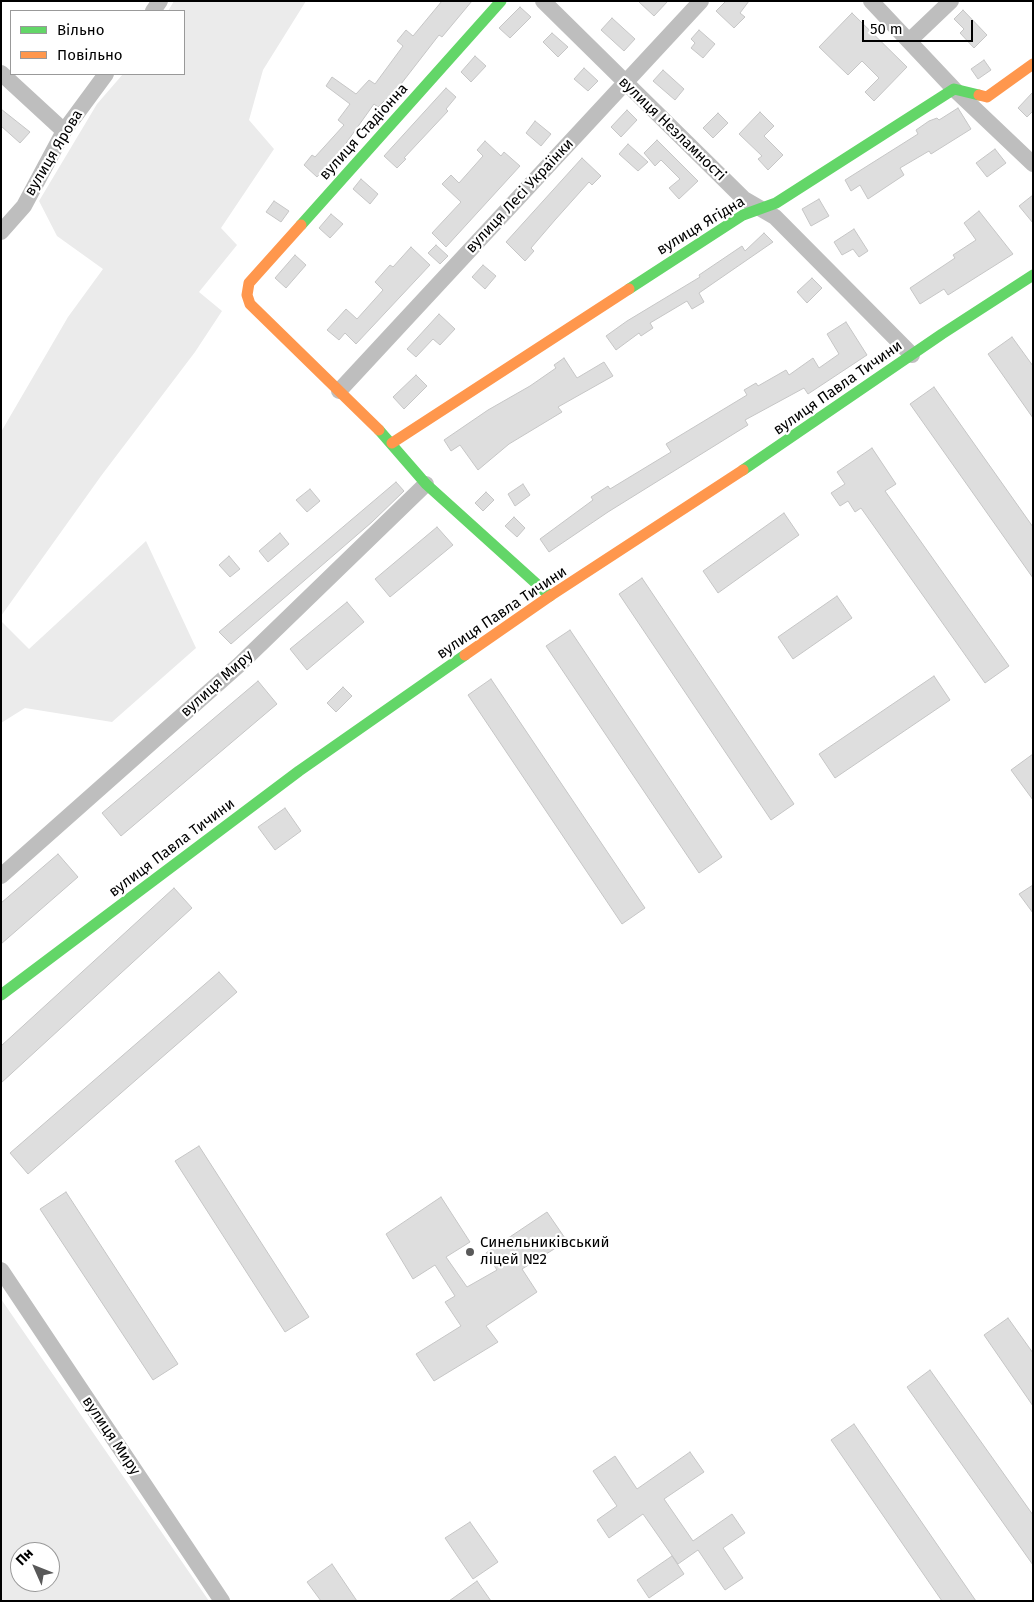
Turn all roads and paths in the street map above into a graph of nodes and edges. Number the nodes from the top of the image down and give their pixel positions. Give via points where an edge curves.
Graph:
1 (501, 1) edge
2 (543, 1) edge
3 (701, 1) edge
4 (871, 1) edge
5 (951, 1) edge
6 (909, 41) junction
7 (1033, 64) edge
8 (1, 72) edge
9 (105, 75) edge
10 (624, 83) junction
11 (954, 89) junction
12 (64, 131) junction
13 (1033, 164) edge
14 (759, 209) junction
15 (1, 232) edge
16 (1031, 280) edge
17 (912, 355) junction
18 (339, 391) junction
19 (392, 443) junction
20 (426, 484) junction
21 (550, 596) junction
22 (1, 876) edge
23 (1, 995) edge
24 (1, 1270) edge
25 (222, 1601) edge

1 - 18 street, вулиця Стадіонна via 249,283 247,295 250,304
2 - 10 street, вулиця Незламності
3 - 10 street, вулиця Лесі Українки
4 - 6 street
5 - 6 street
6 - 11 street
7 - 11 street via 987,97
8 - 12 street
9 - 12 street, вулиця Ярова
10 - 14 street, вулиця Незламності via 744,199
10 - 18 street, вулиця Лесі Українки
11 - 13 street
11 - 14 street, вулиця Ягідна via 776,203
12 - 15 street, вулиця Ярова via 24,206
14 - 17 street, вулиця Незламності via 775,217
14 - 19 street, вулиця Ягідна via 743,215
16 - 17 street, вулиця Павла Тичини
17 - 21 street, вулиця Павла Тичини
18 - 19 street
19 - 20 street
20 - 21 street
20 - 22 street, вулиця Миру via 239,665
21 - 23 street, вулиця Павла Тичини via 299,771
24 - 25 street, вулиця Миру

